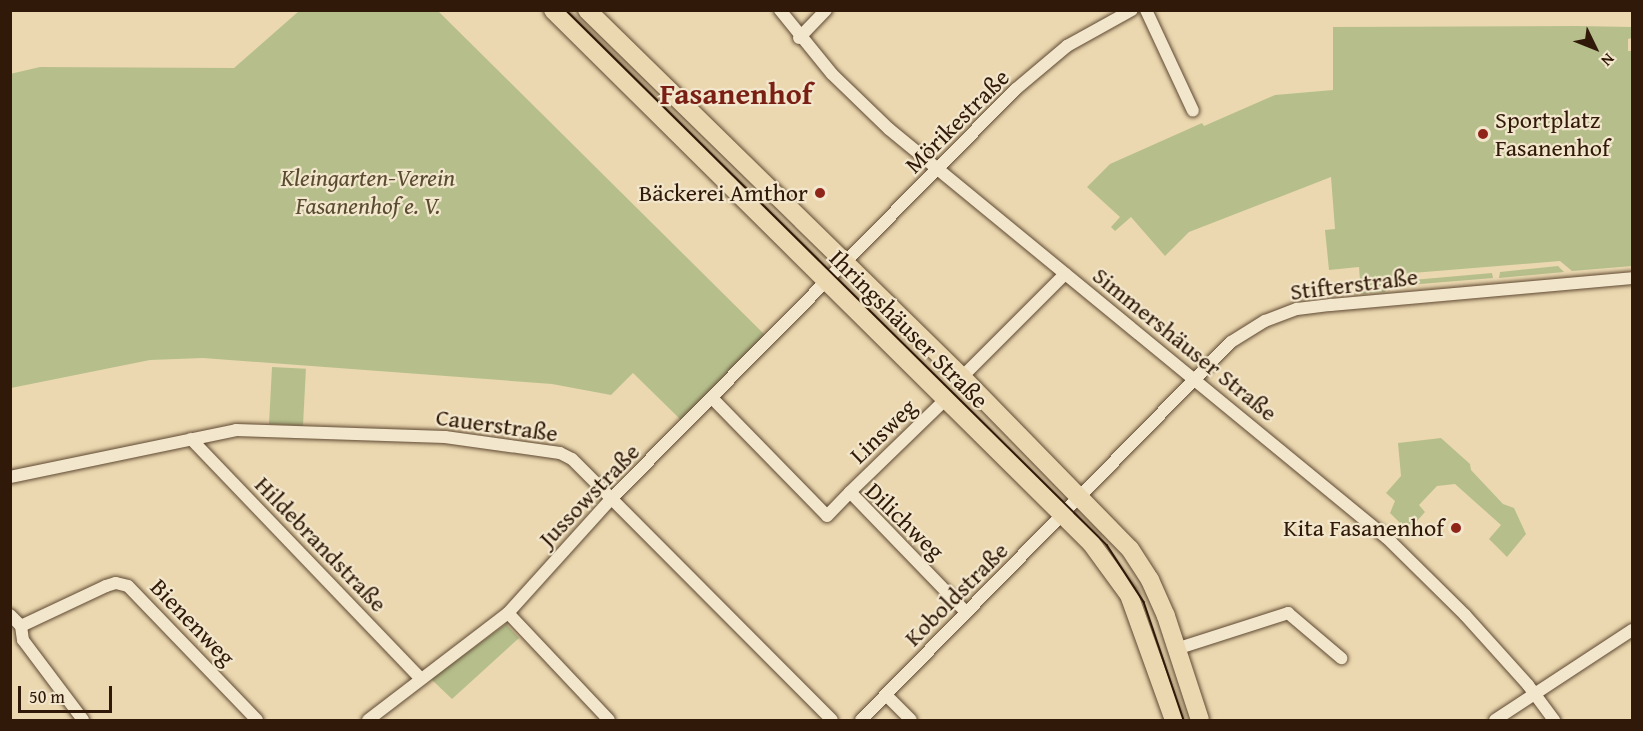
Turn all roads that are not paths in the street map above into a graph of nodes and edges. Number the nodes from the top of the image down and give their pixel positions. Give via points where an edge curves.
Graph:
1 (553, 10) edge
2 (587, 10) edge
3 (780, 10) edge
4 (826, 10) edge
5 (1132, 10) edge
6 (1146, 10) edge
7 (800, 38) junction
8 (1193, 111) dead end
9 (938, 170) junction
10 (845, 266) junction
11 (1065, 274) junction
12 (1632, 278) edge
13 (829, 282) junction
14 (962, 377) junction
15 (1195, 380) junction
16 (713, 399) junction
17 (945, 400) junction
18 (191, 439) junction
19 (10, 477) edge
20 (850, 492) junction
21 (1082, 497) junction
22 (611, 499) junction
23 (1063, 517) junction
24 (966, 612) junction
25 (508, 613) junction
26 (10, 615) edge
27 (21, 626) junction
28 (1632, 630) edge
29 (1176, 649) junction
30 (1341, 658) dead end
31 (420, 678) junction
32 (1534, 693) junction
33 (886, 695) junction
34 (374, 719) edge
35 (83, 720) edge
36 (257, 720) edge
37 (609, 720) edge
38 (832, 720) edge
39 (861, 720) edge
40 (911, 720) edge
41 (1174, 720) edge
42 (1200, 720) edge
43 (1495, 720) edge
44 (1554, 720) edge

1 - 13 main road, Ihringshäuser Straße
2 - 10 main road, Ihringshäuser Straße
3 - 7 street, Simmershäuser Straße
4 - 7 street
5 - 9 street, Mörikestraße via 1067,46 1016,89
6 - 8 street
7 - 9 street, Simmershäuser Straße via 864,106
9 - 10 street, Mörikestraße
9 - 11 street, Simmershäuser Straße
10 - 13 street, Mörikestraße
10 - 14 main road, Ihringshäuser Straße
11 - 14 street
11 - 15 street, Simmershäuser Straße
12 - 15 street, Stifterstraße via 1297,309 1265,321 1232,342
13 - 16 street, Jussowstraße
13 - 17 main road, Ihringshäuser Straße
14 - 21 main road, Ihringshäuser Straße
15 - 21 street, Stifterstraße
15 - 32 street, Simmershäuser Straße via 1396,546
16 - 20 street, Dilichweg via 827,516
16 - 22 street, Jussowstraße
17 - 20 street, Linsweg
17 - 23 main road, Ihringshäuser Straße
18 - 19 street, Cauerstraße
18 - 22 street, Cauerstraße via 236,429 445,437 560,453 572,459
18 - 31 street, Hildebrandstraße
20 - 24 street, Dilichweg
21 - 23 street, Koboldstraße
21 - 29 main road, Ihringshäuser Straße via 1130,549 1150,580
22 - 25 street, Jussowstraße
22 - 38 street, Cauerstraße
23 - 24 street, Koboldstraße
23 - 41 main road, Ihringshäuser Straße via 1091,543 1129,595
24 - 33 street, Koboldstraße
25 - 31 street, Jussowstraße
25 - 37 street
26 - 27 street
27 - 35 street via 23,640
27 - 36 street, Bienenweg via 106,586 128,586
28 - 32 street
29 - 30 street via 1288,613
29 - 42 main road, Ihringshäuser Straße
31 - 34 street, Jussowstraße
32 - 43 street
32 - 44 street, Simmershäuser Straße
33 - 39 street, Koboldstraße
33 - 40 street

